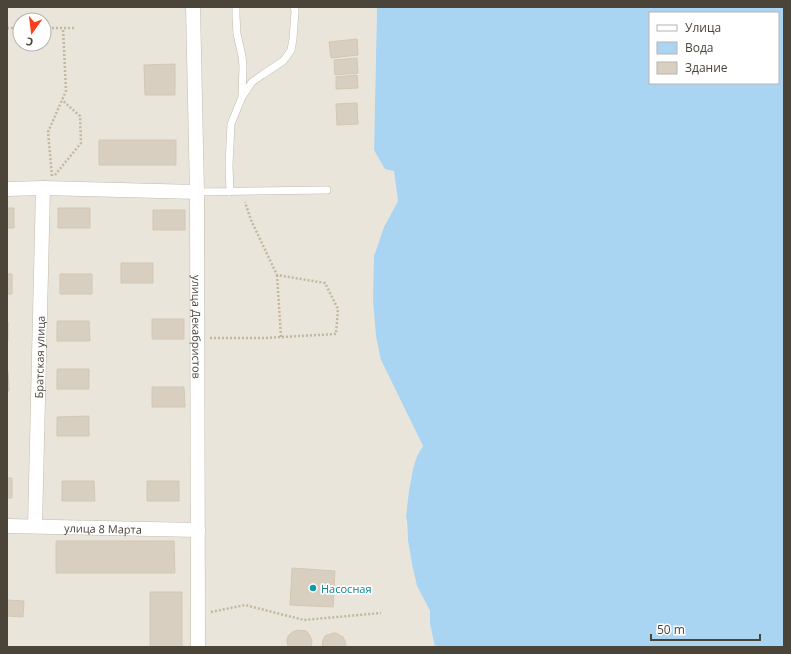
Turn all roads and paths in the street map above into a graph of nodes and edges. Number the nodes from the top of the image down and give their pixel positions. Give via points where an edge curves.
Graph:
1 (193, 7) edge
2 (236, 7) edge
3 (294, 7) edge
4 (52, 28) edge
5 (63, 28) junction
6 (75, 28) dead end
7 (242, 97) junction
8 (62, 100) junction
9 (43, 188) junction
10 (7, 189) edge
11 (327, 190) dead end
12 (197, 192) junction
13 (230, 192) junction
14 (242, 192) junction
15 (277, 275) junction
16 (281, 337) junction
17 (197, 338) junction
18 (7, 526) edge
19 (35, 526) junction
20 (198, 530) junction
21 (381, 613) dead end
22 (198, 614) junction
23 (198, 647) edge

1 - 12 street, улица Декабристов
2 - 7 lane via 236,34 243,66
3 - 7 lane via 294,39 291,50 283,60 252,82
4 - 5 path
5 - 6 path
5 - 8 path via 66,91
7 - 13 lane via 231,124
8 - 8 path via 80,116 81,143 53,179 48,132
9 - 10 street
9 - 12 street
9 - 19 street, Братская улица
11 - 14 lane
12 - 13 lane
12 - 17 street, улица Декабристов
13 - 14 lane
14 - 15 path via 251,220
15 - 16 path
15 - 16 path via 325,283 338,309 336,334
16 - 17 path
17 - 20 street, улица Декабристов
18 - 19 street, улица 8 Марта
19 - 20 street, улица 8 Марта
20 - 22 street, улица Декабристов
21 - 22 path via 304,620 245,605
22 - 23 street, улица Декабристов

